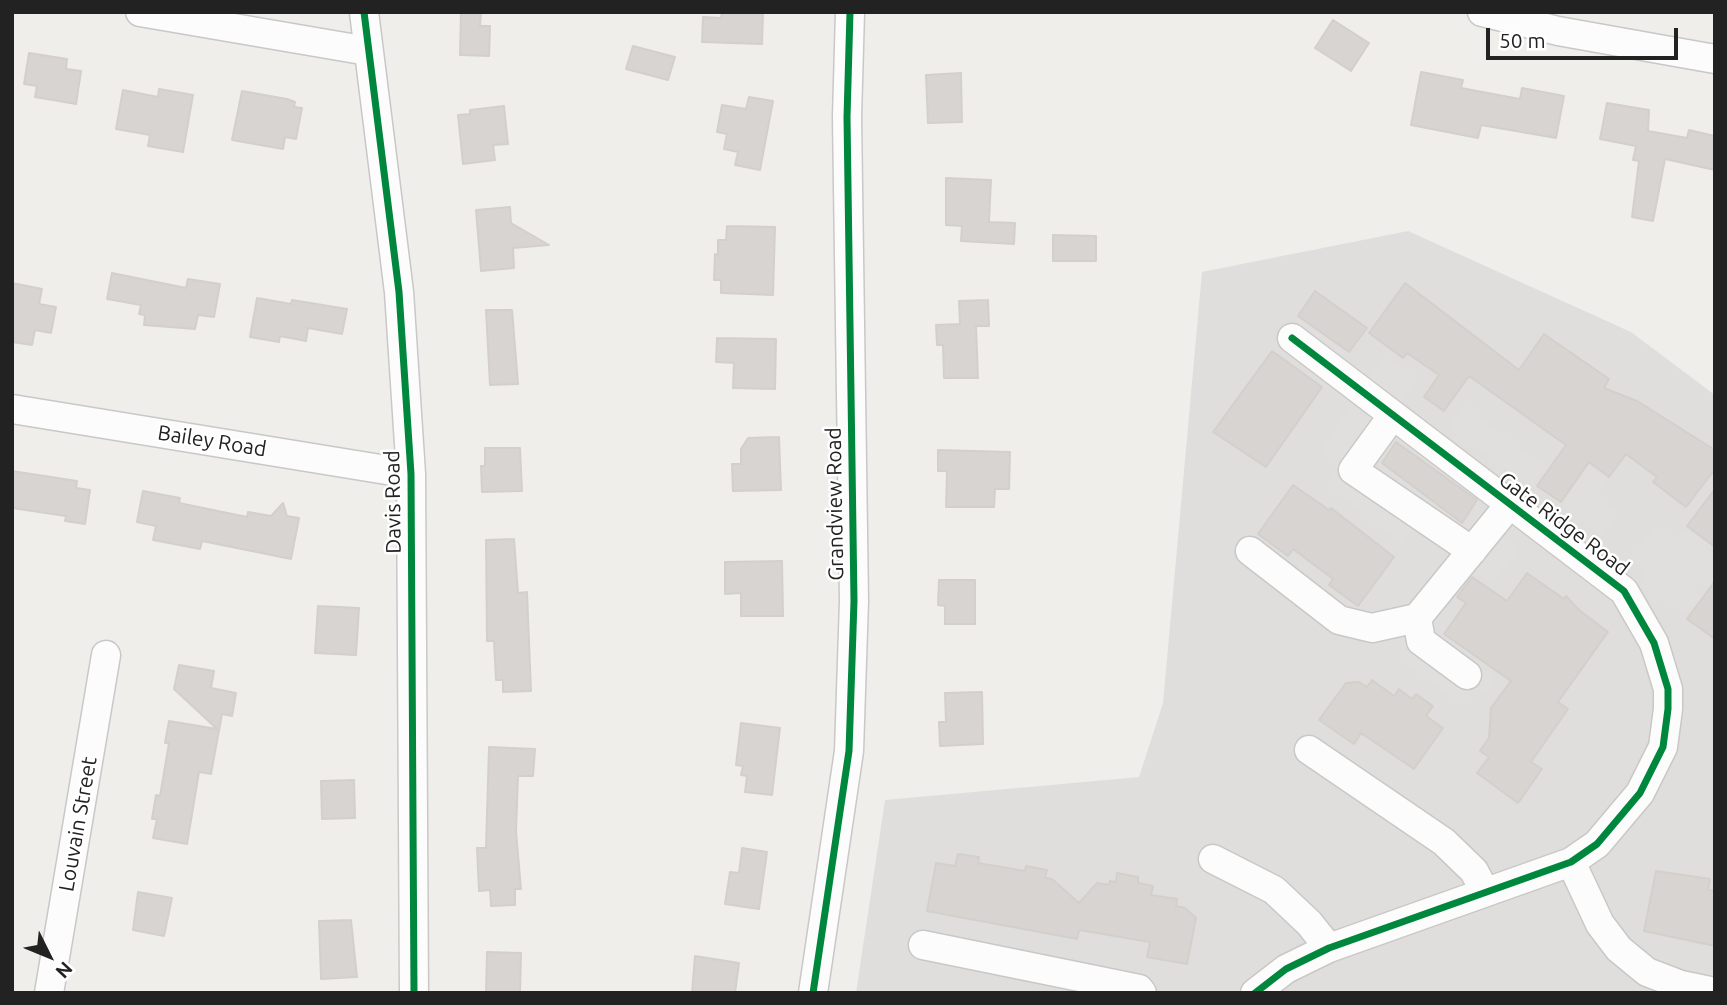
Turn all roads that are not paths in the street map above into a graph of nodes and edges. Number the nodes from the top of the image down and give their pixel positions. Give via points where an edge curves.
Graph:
1 (140, 12) edge
2 (364, 12) edge
3 (850, 12) edge
4 (1482, 12) edge
5 (368, 51) junction
6 (1715, 59) edge
7 (1292, 338) dead end
8 (12, 409) edge
9 (1393, 415) junction
10 (411, 474) junction
11 (1510, 504) junction
12 (1250, 551) dead end
13 (1472, 551) junction
14 (1417, 618) junction
15 (106, 655) dead end
16 (1467, 675) dead end
17 (1309, 750) dead end
18 (1213, 859) dead end
19 (1571, 862) junction
20 (1485, 892) junction
21 (923, 945) dead end
22 (1329, 948) junction
23 (1715, 992) edge
24 (49, 993) edge
25 (414, 993) edge
26 (813, 993) edge
27 (1142, 993) edge
28 (1255, 993) edge

1 - 5 street
2 - 5 street, Davis Road
3 - 26 street, Grandview Road via 847,117 854,601 850,737
4 - 6 street via 1558,31
5 - 10 street, Davis Road via 399,292
7 - 9 street, Gate Ridge Road
8 - 10 street, Bailey Road
9 - 11 street, Gate Ridge Road
9 - 13 street via 1353,470
10 - 25 street, Davis Road
11 - 13 street, Gate Ridge Road
11 - 19 street, Gate Ridge Road via 1624,591 1654,643 1668,688 1663,747 1652,773 1619,820 1597,844
12 - 14 street via 1339,620 1372,628
13 - 14 street, Gate Ridge Road
14 - 16 street via 1421,640
15 - 24 street, Louvain Street
17 - 20 street via 1444,842 1474,871
18 - 22 street via 1274,890
19 - 20 street, Gate Ridge Road
19 - 23 street via 1600,924 1619,949 1647,972
20 - 22 street, Gate Ridge Road
21 - 27 street
22 - 28 street, Gate Ridge Road via 1286,970

